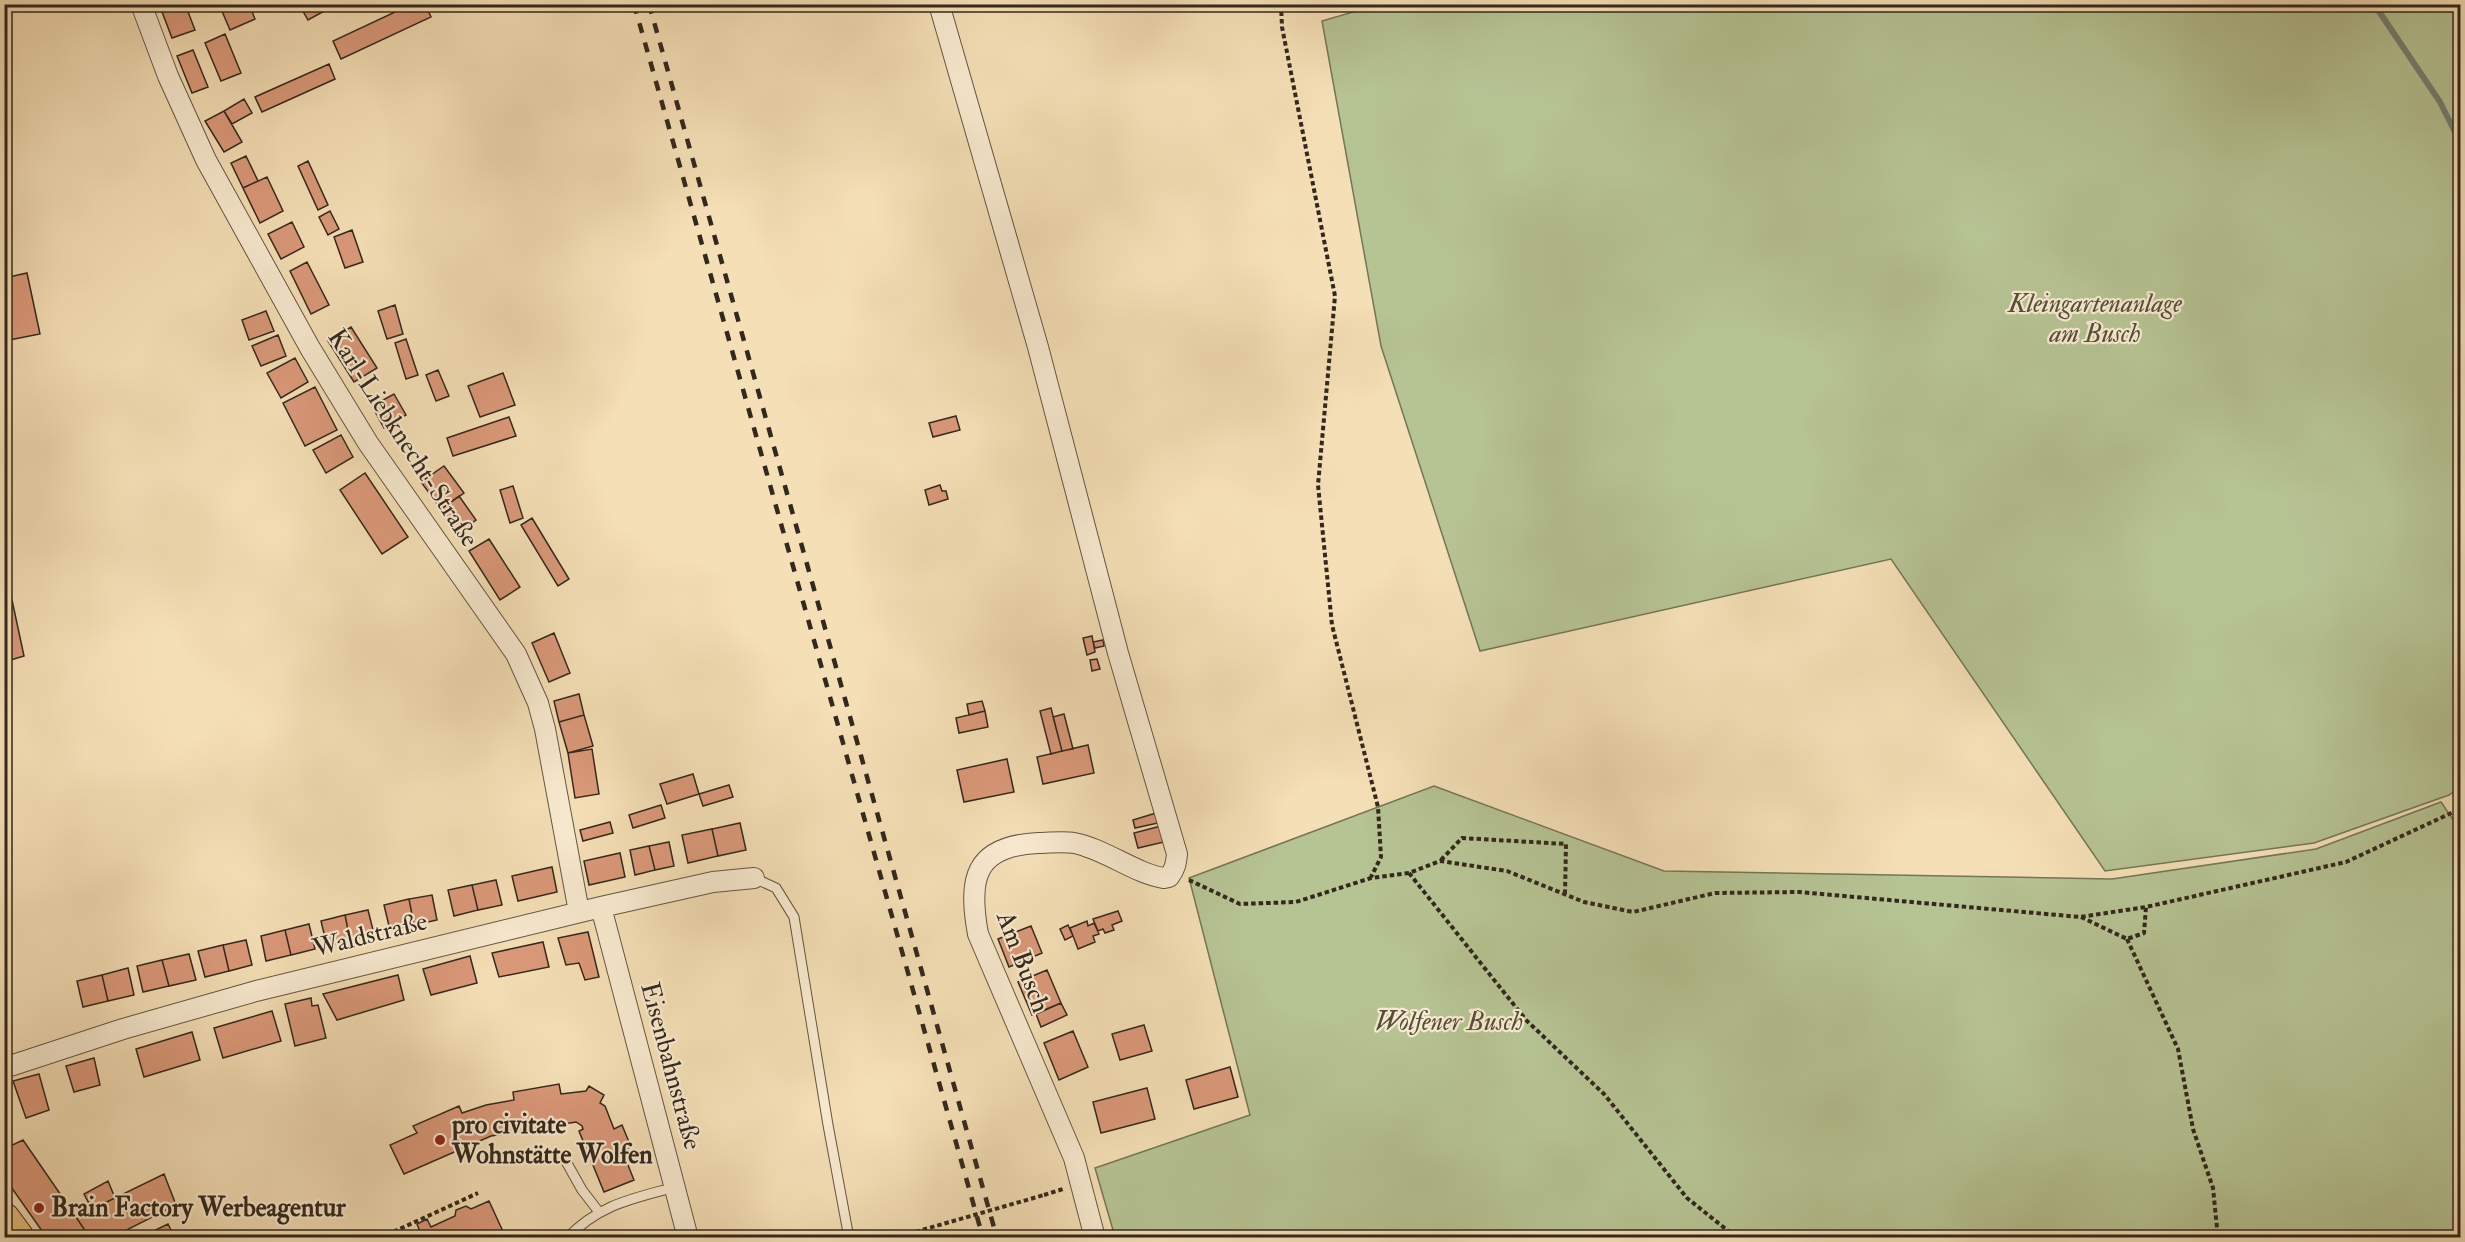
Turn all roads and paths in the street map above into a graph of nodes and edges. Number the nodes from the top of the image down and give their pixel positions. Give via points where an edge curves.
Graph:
1 (141, 4) edge
2 (939, 4) edge
3 (1281, 4) edge
4 (2460, 809) edge
5 (1440, 861) junction
6 (1173, 872) junction
7 (1409, 873) junction
8 (754, 878) joint
9 (1371, 878) junction
10 (1565, 894) junction
11 (601, 907) junction
12 (2146, 907) junction
13 (579, 912) junction
14 (2080, 917) junction
15 (2127, 939) junction
16 (4, 1068) edge
17 (562, 1156) dead end
18 (675, 1187) junction
19 (478, 1193) dead end
20 (1044, 1195) dead end
21 (599, 1212) junction
22 (4, 1219) edge
23 (18, 1238) edge
24 (380, 1238) edge
25 (567, 1238) edge
26 (688, 1238) edge
27 (849, 1238) edge
28 (894, 1238) edge
29 (1095, 1238) edge
30 (1737, 1238) edge
31 (2218, 1238) edge

1 - 13 street, Karl-Liebknecht-Straße via 206,160 310,348 368,443 502,633 528,678 545,729
2 - 6 street via 1038,347 1118,653 1176,844
3 - 9 path via 1282,27 1335,296 1318,485 1332,625 1378,807 1381,857
4 - 12 path via 2346,862
5 - 7 path
5 - 10 path via 1507,871
5 - 10 path via 1462,838 1566,844
6 - 9 path via 1240,904 1296,902
6 - 29 street, Am Busch via 1169,877 1159,877 1074,843 1026,844 991,854 974,886 978,934 1074,1158
7 - 9 path
7 - 30 path via 1526,1020 1604,1094 1688,1198
8 - 11 street, Waldstraße via 713,882
8 - 27 lane via 776,888 794,917
10 - 14 path via 1633,912 1715,893 1799,892
11 - 13 street, Waldstraße
11 - 18 street, Eisenbahnstraße
12 - 14 path
12 - 15 path via 2144,933
13 - 16 street, Waldstraße via 256,991
14 - 15 path
15 - 31 path via 2178,1049 2193,1129 2213,1188
17 - 21 lane
18 - 21 lane via 616,1203
18 - 26 street, Eisenbahnstraße
19 - 24 path
20 - 28 path, bridge
21 - 25 lane
22 - 23 main road

